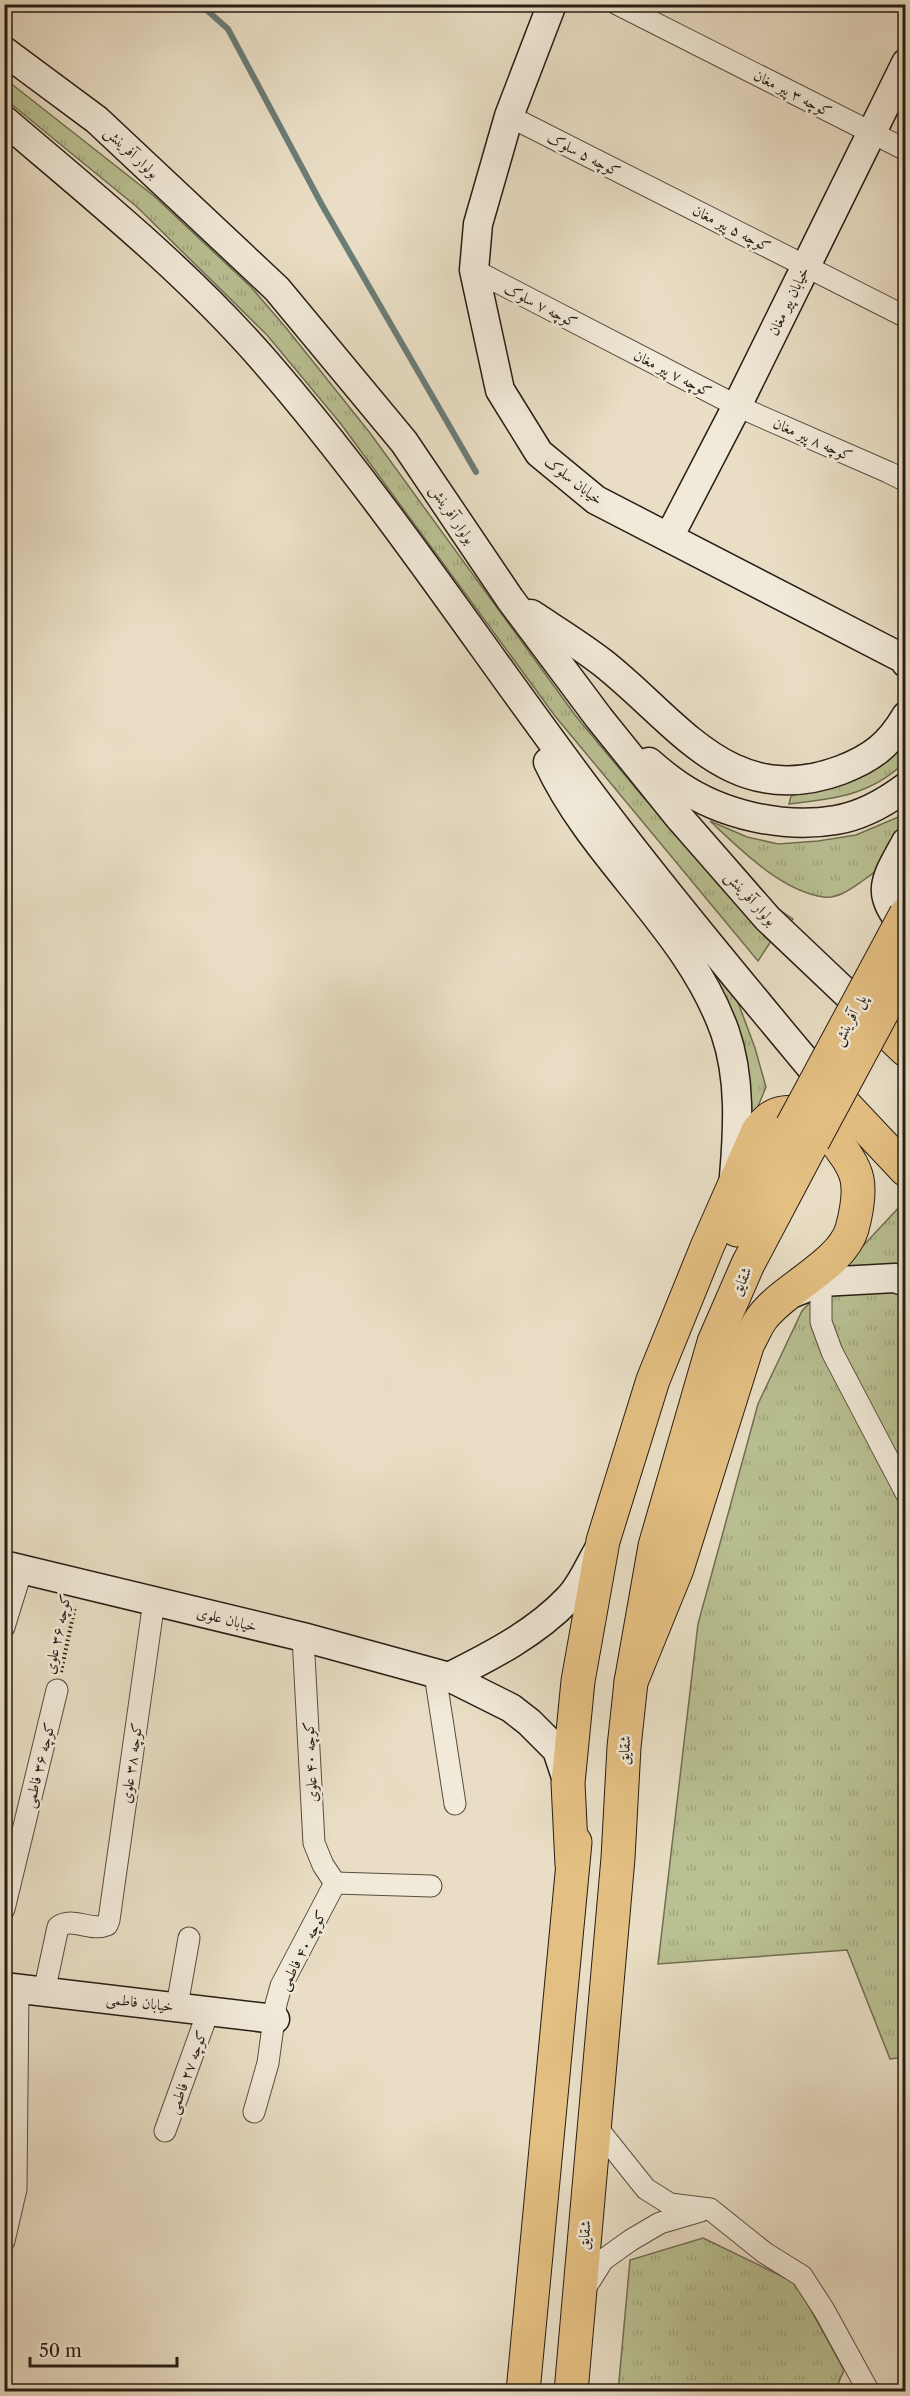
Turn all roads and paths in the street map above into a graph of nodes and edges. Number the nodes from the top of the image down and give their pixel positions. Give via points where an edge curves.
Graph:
1 (552, 4) edge
2 (617, 4) edge
3 (4, 51) edge
4 (906, 63) edge
5 (509, 116) junction
6 (4, 120) edge
7 (871, 133) junction
8 (906, 150) edge
9 (659, 192) joint
10 (805, 265) junction
11 (474, 270) junction
12 (906, 317) edge
13 (608, 339) joint
14 (737, 406) junction
15 (897, 477) edge
16 (669, 537) junction
17 (510, 599) junction
18 (905, 660) edge
19 (515, 689) junction
20 (906, 716) edge
21 (599, 718) junction
22 (906, 787) edge
23 (906, 842) edge
24 (906, 914) edge
25 (906, 928) edge
26 (906, 968) edge
27 (866, 1012) joint
28 (906, 1050) edge
29 (824, 1083) joint
30 (802, 1133) junction
31 (906, 1170) edge
32 (733, 1188) junction
33 (820, 1282) junction
34 (906, 1282) edge
35 (786, 1296) junction
36 (906, 1493) edge
37 (603, 1541) junction
38 (13, 1567) edge
39 (80, 1584) junction
40 (154, 1601) junction
41 (4, 1627) edge
42 (303, 1637) junction
43 (442, 1676) junction
44 (631, 1682) junction
45 (57, 1690) joint
46 (568, 1783) junction
47 (455, 1804) dead end
48 (572, 1865) junction
49 (335, 1883) junction
50 (431, 1886) dead end
51 (4, 1909) edge
52 (189, 1938) dead end
53 (22, 1989) edge
54 (177, 2006) junction
55 (208, 2012) junction
56 (275, 2019) junction
57 (254, 2112) dead end
58 (594, 2124) junction
59 (165, 2132) dead end
60 (710, 2209) junction
61 (4, 2241) edge
62 (579, 2296) junction
63 (523, 2391) edge
64 (571, 2391) edge
65 (869, 2391) edge

1 - 5 main road, خیابان سلوک
2 - 7 street, کوچه ۳ پیر مغان
3 - 17 main road, بولوار آفرینش via 97,120 276,289 404,442
4 - 7 main road, خیابان پیر مغان
5 - 9 street, کوچه ۵ سلوک
5 - 11 main road, خیابان سلوک via 478,224
6 - 19 main road via 171,263 261,356 345,459
7 - 8 street, کوچه ۳ پیر مغان
7 - 10 main road, خیابان پیر مغان
9 - 10 street, کوچه ۵ پیر مغان
10 - 12 street, کوچه ۵ پیر مغان
10 - 14 main road, خیابان پیر مغان
11 - 13 street, کوچه ۷ سلوک
11 - 16 main road, خیابان سلوک via 500,390 539,453 596,500
13 - 14 street, کوچه ۷ پیر مغان
14 - 15 street, کوچه ۸ پیر مغان
14 - 16 main road, خیابان پیر مغان
16 - 18 main road, خیابان سلوک
17 - 20 main road via 602,663 690,741 720,763 751,776 805,780 847,768 878,752
17 - 21 main road, بولوار آفرینش
19 - 29 main road via 618,831
19 - 32 main road via 552,770 609,859 671,933 703,984 725,1033 736,1081
21 - 22 main road via 680,786 723,808 767,821 836,820 889,800
21 - 27 main road, بولوار آفرینش via 768,919
23 - 25 main road via 888,876 885,895 891,912
24 - 30 main road, پل آفرینش, bridge
26 - 30 main road, پل آفرینش, bridge
27 - 28 main road
29 - 31 main road
30 - 44 main road, شقایق via 714,1342 655,1546
30 - 48 main road, شقایق via 747,1210 689,1332 615,1581 591,1713
32 - 35 main road, شقایق via 758,1131 769,1118 785,1112 806,1117 847,1154 857,1179 851,1231 835,1255
32 - 37 main road, شقایق via 653,1380
33 - 34 main road via 895,1278
33 - 35 main road
33 - 36 street via 821,1322 831,1352
35 - 44 main road, شقایق via 762,1317 748,1342 677,1569
37 - 43 main road via 570,1597 529,1633 483,1660
37 - 46 main road, شقایق via 578,1681
38 - 39 main road, خیابان علوی
38 - 41 street
39 - 40 main road, خیابان علوی
39 - 45 path, کوچه ۳۶ علوی
40 - 42 main road, خیابان علوی
40 - 53 street, کوچه ۳۸ علوی via 107,1925 101,1928 66,1923 58,1928
42 - 43 main road, خیابان علوی
42 - 49 street, کوچه ۴۰ علوی via 314,1844
43 - 46 main road, خیابان علوی via 511,1708 529,1722 557,1749
43 - 47 street
44 - 58 main road, شقایق
45 - 51 street, کوچه ۳۶ فاطمی
46 - 48 main road, شقایق
48 - 63 main road, شقایق
49 - 50 street
49 - 56 street, کوچه ۴۰ فاطمی via 281,1986
52 - 54 street
53 - 54 main road, خیابان فاطمی
53 - 61 street via 15,2189
54 - 55 main road, خیابان فاطمی
55 - 56 main road, خیابان فاطمی
55 - 59 street, کوچه ۲۷ فاطمی
56 - 57 street, کوچه ۴۰ فاطمی
58 - 60 street via 646,2190 670,2204
58 - 62 main road, شقایق
60 - 62 street via 660,2223 631,2240 603,2260
60 - 65 street via 765,2253 802,2276
62 - 64 main road, شقایق

